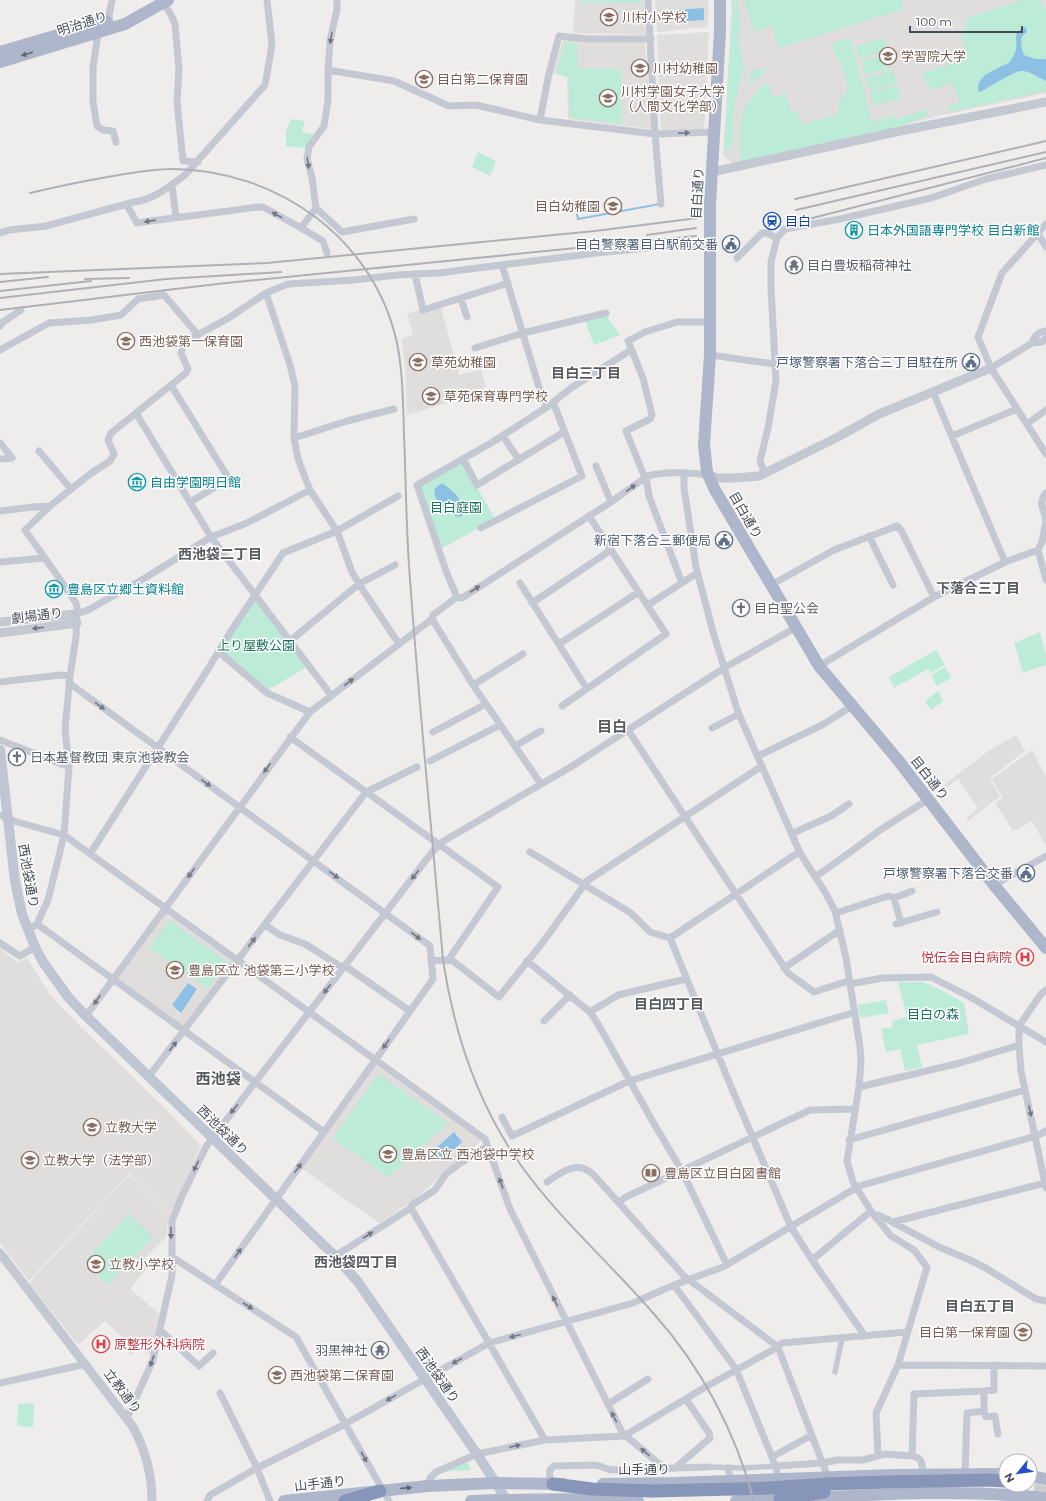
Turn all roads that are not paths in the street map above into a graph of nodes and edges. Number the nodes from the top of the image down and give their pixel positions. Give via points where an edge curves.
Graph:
1 (112, 0) edge
2 (267, 0) edge
3 (337, 0) edge
4 (648, 0) edge
5 (720, 0) edge
6 (161, 1) edge
7 (110, 20) junction
8 (98, 33) junction
9 (651, 39) junction
10 (0, 52) edge
11 (0, 62) edge
12 (328, 70) junction
13 (1046, 102) edge
14 (540, 120) junction
15 (714, 132) junction
16 (655, 134) junction
17 (116, 142) dead end
18 (198, 162) junction
19 (1046, 164) edge
20 (712, 172) junction
21 (172, 185) junction
22 (661, 204) dead end
23 (127, 205) junction
24 (316, 208) junction
25 (176, 217) junction
26 (414, 219) dead end
27 (1046, 224) edge
28 (301, 228) junction
29 (1037, 232) junction
30 (0, 234) edge
31 (777, 238) junction
32 (709, 241) junction
33 (1046, 247) edge
34 (327, 253) dead end
35 (737, 258) dead end
36 (502, 265) junction
37 (415, 274) junction
38 (508, 283) junction
39 (266, 293) junction
40 (461, 299) junction
41 (21, 310) dead end
42 (606, 313) dead end
43 (467, 318) dead end
44 (710, 322) junction
45 (0, 326) edge
46 (1046, 331) edge
47 (523, 333) junction
48 (198, 334) junction
49 (1046, 338) edge
50 (1032, 343) junction
51 (475, 348) dead end
52 (0, 350) edge
53 (631, 350) junction
54 (710, 355) junction
55 (775, 364) junction
56 (991, 368) junction
57 (171, 385) junction
58 (933, 392) junction
59 (553, 402) junction
60 (547, 407) junction
61 (1017, 408) junction
62 (394, 409) dead end
63 (1046, 410) edge
64 (136, 413) junction
65 (1026, 424) junction
66 (564, 432) junction
67 (503, 436) junction
68 (952, 436) junction
69 (294, 438) junction
70 (0, 443) edge
71 (39, 451) dead end
72 (1046, 454) edge
73 (0, 459) edge
74 (463, 459) junction
75 (519, 460) junction
76 (596, 466) dead end
77 (684, 474) junction
78 (765, 474) junction
79 (709, 476) junction
80 (645, 478) junction
81 (71, 489) junction
82 (310, 490) junction
83 (1046, 493) edge
84 (398, 496) dead end
85 (190, 502) junction
86 (611, 502) junction
87 (50, 506) junction
88 (0, 511) edge
89 (589, 516) junction
90 (1046, 520) edge
91 (481, 528) dead end
92 (337, 531) junction
93 (869, 536) junction
94 (211, 537) junction
95 (611, 550) junction
96 (1038, 550) junction
97 (44, 558) junction
98 (0, 562) edge
99 (1005, 562) junction
100 (396, 565) dead end
101 (697, 573) junction
102 (1046, 580) edge
103 (520, 583) dead end
104 (682, 583) junction
105 (359, 584) junction
106 (771, 585) junction
107 (893, 585) dead end
108 (639, 592) junction
109 (254, 594) junction
110 (934, 597) junction
111 (457, 598) junction
112 (532, 603) junction
113 (648, 605) junction
114 (77, 619) junction
115 (432, 619) junction
116 (0, 622) edge
117 (796, 628) junction
118 (0, 632) edge
119 (290, 641) junction
120 (399, 644) junction
121 (559, 644) junction
122 (219, 652) junction
123 (523, 654) dead end
124 (819, 666) junction
125 (724, 668) junction
126 (69, 680) junction
127 (0, 682) edge
128 (473, 685) junction
129 (587, 688) junction
130 (331, 695) junction
131 (486, 704) junction
132 (562, 706) dead end
133 (852, 706) junction
134 (310, 712) junction
135 (739, 714) junction
136 (500, 725) junction
137 (712, 728) dead end
138 (628, 730) junction
139 (541, 731) dead end
140 (433, 732) dead end
141 (290, 737) junction
142 (0, 740) edge
143 (515, 746) junction
144 (157, 748) junction
145 (0, 750) edge
146 (758, 756) junction
147 (430, 761) dead end
148 (762, 766) junction
149 (69, 767) junction
150 (417, 767) dead end
151 (541, 784) junction
152 (366, 792) junction
153 (929, 799) junction
154 (849, 804) dead end
155 (239, 807) junction
156 (4, 817) edge
157 (685, 817) junction
158 (791, 834) junction
159 (64, 835) junction
160 (439, 844) junction
161 (530, 852) dead end
162 (799, 852) junction
163 (90, 854) junction
164 (1046, 856) edge
165 (314, 861) junction
166 (815, 877) junction
167 (584, 884) junction
168 (994, 885) junction
169 (912, 891) dead end
170 (735, 894) junction
171 (894, 898) junction
172 (165, 908) junction
173 (937, 912) dead end
174 (385, 913) junction
175 (836, 913) junction
176 (37, 924) junction
177 (265, 925) junction
178 (28, 930) junction
179 (840, 930) junction
180 (670, 938) junction
181 (0, 943) edge
182 (35, 947) junction
183 (1046, 948) edge
184 (449, 960) junction
185 (431, 961) junction
186 (527, 961) junction
187 (238, 962) junction
188 (344, 967) junction
189 (784, 968) junction
190 (113, 979) junction
191 (686, 979) junction
192 (850, 982) junction
193 (1046, 990) edge
194 (570, 995) junction
195 (410, 1011) junction
196 (309, 1012) junction
197 (590, 1012) junction
198 (855, 1012) junction
199 (86, 1016) junction
200 (544, 1020) dead end
201 (1019, 1026) junction
202 (185, 1031) junction
203 (1046, 1042) edge
204 (1019, 1045) junction
205 (718, 1053) junction
206 (375, 1060) junction
207 (150, 1076) junction
208 (256, 1081) junction
209 (629, 1081) junction
210 (859, 1088) junction
211 (1025, 1090) junction
212 (856, 1109) junction
213 (502, 1117) dead end
214 (1046, 1131) edge
215 (324, 1132) junction
216 (1036, 1136) junction
217 (212, 1137) junction
218 (752, 1138) junction
219 (849, 1140) junction
220 (487, 1146) junction
221 (682, 1170) junction
222 (547, 1182) dead end
223 (1045, 1185) edge
224 (856, 1187) junction
225 (276, 1200) junction
226 (619, 1202) junction
227 (411, 1208) junction
228 (873, 1214) junction
229 (893, 1222) junction
230 (791, 1227) junction
231 (0, 1253) edge
232 (335, 1256) junction
233 (172, 1257) junction
234 (812, 1260) junction
235 (727, 1265) junction
236 (689, 1280) junction
237 (215, 1285) junction
238 (674, 1285) junction
239 (1046, 1301) edge
240 (566, 1322) junction
241 (160, 1330) junction
242 (906, 1332) junction
243 (865, 1336) junction
244 (842, 1338) junction
245 (489, 1343) junction
246 (778, 1347) junction
247 (213, 1353) dead end
248 (86, 1364) junction
249 (898, 1365) junction
250 (994, 1365) junction
251 (1046, 1366) edge
252 (736, 1369) junction
253 (834, 1372) dead end
254 (424, 1379) junction
255 (648, 1379) dead end
256 (0, 1383) edge
257 (984, 1391) junction
258 (220, 1393) dead end
259 (686, 1399) junction
260 (608, 1404) junction
261 (984, 1411) junction
262 (127, 1418) junction
263 (345, 1424) junction
264 (998, 1434) dead end
265 (624, 1435) junction
266 (812, 1435) junction
267 (545, 1440) junction
268 (477, 1454) junction
269 (878, 1455) junction
270 (912, 1456) junction
271 (772, 1457) junction
272 (823, 1463) junction
273 (775, 1466) junction
274 (708, 1467) joint
275 (257, 1468) junction
276 (664, 1468) junction
277 (675, 1468) junction
278 (728, 1468) junction
279 (924, 1474) junction
280 (965, 1474) junction
281 (998, 1474) edge
282 (496, 1484) junction
283 (551, 1484) junction
284 (939, 1484) junction
285 (998, 1484) edge
286 (428, 1486) junction
287 (651, 1487) junction
288 (384, 1494) edge
289 (904, 1497) edge
290 (970, 1498) edge
291 (1046, 1498) edge
292 (507, 1500) edge
293 (604, 1500) edge
294 (782, 1500) edge
295 (152, 1501) edge
296 (207, 1501) edge
297 (270, 1501) edge
298 (284, 1501) edge
299 (345, 1501) edge
300 (470, 1501) edge
301 (638, 1501) edge
302 (735, 1501) edge
303 (836, 1501) edge

1 - 7 street
2 - 18 street via 272,45 264,85
3 -> 12 street
4 - 9 street
5 - 15 main road, 目白通り
6 - 7 main road, 明治通り
6 - 8 main road, 明治通り via 131,21
6 - 18 street via 172,17 177,47 177,102 183,161
7 - 10 main road, 明治通り
8 -> 11 main road, 明治通り
8 - 17 street via 93,68 93,102 97,126 103,130 113,131
9 - 14 street via 588,39 559,36
9 - 16 street
12 - 14 street via 394,81 449,106 476,105
12 -> 24 street via 328,100 324,126 309,147 307,159
13 - 20 street
14 - 16 street
16 -> 15 street
15 - 20 main road, 目白通り
16 - 22 street
18 - 21 street
19 - 31 street via 986,179 931,198 785,229
20 - 32 main road, 目白通り
21 - 23 street via 144,201
21 - 25 street
25 -> 23 street via 137,223
23 - 30 street via 46,226 10,230
24 - 26 street via 342,232
24 - 28 street
28 -> 25 street via 263,207
27 - 29 street
28 - 34 street via 323,242
29 - 33 street
29 - 56 street via 1002,274 978,337
31 - 35 street via 767,232 762,233
31 - 55 street via 771,262
32 - 36 street
32 - 44 main road, 目白通り
36 - 37 street
36 - 38 street
37 - 39 street via 288,284
37 - 40 street via 423,310
38 - 40 street
38 - 47 street
39 - 48 street via 227,319
39 - 69 street via 295,386
40 - 43 street
41 - 45 street
42 - 47 street
44 - 53 street via 676,322 645,332 628,341
44 - 54 main road, 目白通り
46 - 50 street via 1038,334
47 - 51 street
47 - 60 street
48 - 52 street via 164,294 138,299 121,315 49,323
48 - 57 street via 184,344 181,353 188,369
49 - 50 street via 1042,342
50 - 56 street
53 - 59 street
53 - 80 street via 643,378 652,415 650,419 626,431
54 - 55 street
54 - 79 main road, 目白通り via 704,444
55 - 78 street via 776,381 760,461
56 - 58 street
56 - 61 street
57 - 64 street
57 - 85 street via 229,479
58 - 68 street
58 - 78 street via 866,420
59 - 60 street
59 - 66 street
60 - 67 street
61 - 65 street
61 - 68 street
62 - 69 street
63 - 65 street
64 - 81 street via 108,436 114,454 110,461
64 - 85 street
65 - 72 street
66 - 75 street
66 - 91 street via 582,476
67 - 74 street
67 - 75 street
68 - 99 street
69 - 82 street via 298,460
70 - 73 street via 12,458
71 - 81 street
74 - 75 street via 477,485
74 - 111 street via 417,485
76 - 86 street
77 - 79 street via 699,473
77 - 80 street via 651,475
77 - 101 street
78 - 79 street via 734,478
79 - 106 main road, 目白通り
86 -> 80 street
80 - 104 street via 649,496
81 - 87 street
82 - 92 street
82 - 94 street via 266,514
83 - 90 street via 1041,502
84 - 92 street
85 - 94 street
86 - 89 street
87 - 88 street
87 - 97 street via 25,530
89 - 95 street
111 -> 89 street via 462,598
90 - 96 street
92 - 105 street
92 - 109 street via 283,553
93 - 106 street via 834,550
93 - 107 street
93 - 110 street via 897,526
94 - 109 street
94 - 114 street
95 - 108 street
95 - 112 street
96 - 99 street
96 - 102 street
97 - 98 street
97 - 114 street via 76,603
99 - 110 street
100 - 105 street
101 - 104 street
101 - 125 street
103 - 112 street
104 - 113 street
105 - 119 street
105 - 120 street
106 - 117 main road, 目白通り
108 - 113 street
108 - 121 street
109 - 119 street
109 - 122 street
110 - 124 street
111 - 115 street via 433,615
112 - 121 street
113 - 129 street via 666,634
114 - 116 street, 劇場通り
114 -> 118 street, 劇場通り
114 - 126 street
115 - 120 street
115 - 128 street
117 - 124 main road, 目白通り
117 - 125 street
119 - 130 street
130 -> 120 street
121 - 129 street
122 - 134 street via 267,692
122 - 144 street
123 - 128 street
124 - 133 main road, 目白通り
125 - 135 street
125 - 138 street
126 - 127 street via 60,675
126 -> 144 street
126 - 149 street via 65,730
128 - 131 street
129 - 132 street
130 - 134 street
131 - 136 street
131 - 140 street
133 - 146 street via 824,724
133 - 153 main road, 目白通り
134 - 141 street
135 - 137 street
135 - 146 street
136 - 143 street
136 - 147 street
138 - 151 street
138 - 157 street
139 - 143 street
141 - 152 street
141 -> 155 street
142 - 149 street
143 - 151 street
144 -> 155 street
144 - 163 street
145 - 156 main road, 西池袋通り
146 - 148 street
148 - 157 street
148 - 158 street
149 - 159 street
150 - 152 street
151 - 160 street
152 - 160 street
152 - 165 street
153 - 166 street via 880,830
153 - 168 main road, 目白通り
154 - 158 street via 831,816
155 - 165 street
155 -> 172 street
156 - 159 street
156 - 178 main road, 西池袋通り via 18,898
157 - 167 street
157 - 170 street
158 - 162 street
159 - 163 street
159 - 176 street via 48,900
160 -> 174 street
160 - 184 street via 498,888
161 - 167 street
162 - 166 street
162 - 170 street
163 - 172 street
164 - 168 street
165 -> 174 street
165 - 177 street
166 - 175 street
167 - 180 street via 631,913 650,932
167 - 186 street
168 - 183 main road, 目白通り
169 - 171 street
170 - 180 street
170 - 189 street
171 - 173 street via 899,923
171 - 175 street via 888,896
172 - 187 street
172 - 190 street
174 -> 185 street via 430,946
174 - 188 street
175 - 179 street
176 - 178 street
176 - 190 street
187 -> 177 street
177 - 188 street via 280,935 305,944
178 - 182 main road, 西池袋通り
179 - 189 street
179 - 192 street
180 - 191 street
181 - 182 street via 20,956
182 - 199 main road, 西池袋通り via 58,984
184 - 185 street
184 - 186 street via 499,997
185 - 195 street via 433,979
186 - 194 street
187 - 196 street
187 - 202 street
188 - 195 street
188 -> 196 street
189 - 192 street via 814,992
190 -> 199 street
190 - 202 street
191 - 197 street via 618,995
191 - 205 street
192 - 198 street
192 - 201 street via 931,977
193 - 201 street
194 - 197 street
194 - 200 street
195 -> 206 street
196 - 206 street
196 - 208 street
197 - 209 street
198 - 205 street
198 - 210 street via 861,1063
199 - 207 main road, 西池袋通り
201 - 203 street
201 - 204 street
207 -> 202 street
202 - 208 street
204 - 210 street via 960,1063
204 - 211 street
205 - 209 street
205 - 218 street
206 - 215 street
206 - 220 street via 485,1139
207 - 217 main road, 西池袋通り
208 - 215 street
208 -> 217 street
209 - 213 street via 512,1136
209 - 221 street
210 - 212 street
211 -> 216 street
211 - 219 street
212 - 218 street via 810,1110
212 - 219 street
214 - 216 street
225 -> 215 street
216 - 223 street
216 - 224 street
217 - 225 main road, 西池袋通り
217 -> 233 street via 188,1182 172,1221
218 - 221 street
218 - 230 street
219 - 224 street via 847,1161
220 - 227 street via 446,1174 435,1190
240 -> 220 street via 510,1209
221 - 226 street
221 - 235 street
222 - 226 street via 570,1169 581,1168 593,1174
223 - 229 street
224 - 228 street
224 - 230 street
225 - 232 main road, 西池袋通り
237 -> 225 street
226 - 236 street
232 -> 227 street
227 - 245 street
228 - 229 street
228 - 234 street
228 - 242 street via 891,1236 914,1250 927,1267
229 - 239 street via 984,1267 1036,1299
230 - 234 street
230 - 235 street
231 - 248 street, 立教通り
232 - 254 main road, 西池袋通り via 361,1286
233 - 237 street
233 - 241 street via 172,1275
234 - 243 street
235 - 236 street
236 - 238 street
236 - 246 street
237 -> 263 street via 296,1337
238 - 240 street via 632,1303
238 - 252 street
240 -> 245 street
240 - 260 street
241 - 247 street via 199,1366
241 -> 262 street via 153,1360
242 - 243 street
242 - 249 street
243 - 244 street
244 - 246 street via 782,1343
244 - 253 street
245 -> 254 street
245 - 267 street
246 - 252 street
246 - 266 street
248 - 256 street
248 - 262 street, 立教通り
249 - 250 street
249 - 269 street via 876,1413
250 - 251 street
250 - 257 street via 994,1390
252 - 259 street
252 - 271 street
254 -> 263 street
254 - 268 main road, 西池袋通り
255 - 260 street
257 - 261 street
257 - 270 street via 914,1394
258 - 275 street
259 - 265 street
259 - 277 street via 710,1438
265 -> 260 street
261 - 264 street via 986,1417 995,1416
261 - 280 street via 967,1413
262 - 295 street, 立教通り via 148,1462
263 - 275 street
263 -> 288 street
265 - 267 street
276 -> 265 street
266 - 271 street
266 - 272 street
268 -> 267 street
268 - 282 main road, 西池袋通り
268 - 286 street via 436,1472 430,1478
269 - 270 street
269 - 272 street via 862,1460
270 - 279 street via 921,1461
271 - 273 street
272 - 273 street
272 - 303 street
273 - 278 street
273 - 294 street via 782,1488
274 - 277 street
274 - 278 street
275 - 296 street via 210,1495
275 - 297 street
276 - 277 street
276 - 283 street via 611,1470 596,1465 554,1466 550,1470
278 - 302 street
279 - 280 main road, 山手通り
279 - 287 main road, 山手通り
280 - 281 main road, 山手通り
282 - 283 main road, 山手通り
282 - 286 main road, 山手通り
282 - 292 main road, 西池袋通り
283 - 287 highway via 592,1489
284 - 285 highway
284 - 287 highway via 827,1484 769,1488
284 - 294 highway via 829,1491
288 -> 286 main road, 山手通り
288 - 298 main road, 山手通り
288 - 299 highway
289 - 290 main road
289 - 294 main road via 839,1496
290 - 291 main road via 1014,1495
292 - 293 main road
292 - 300 main road
293 - 301 main road
294 - 302 main road

